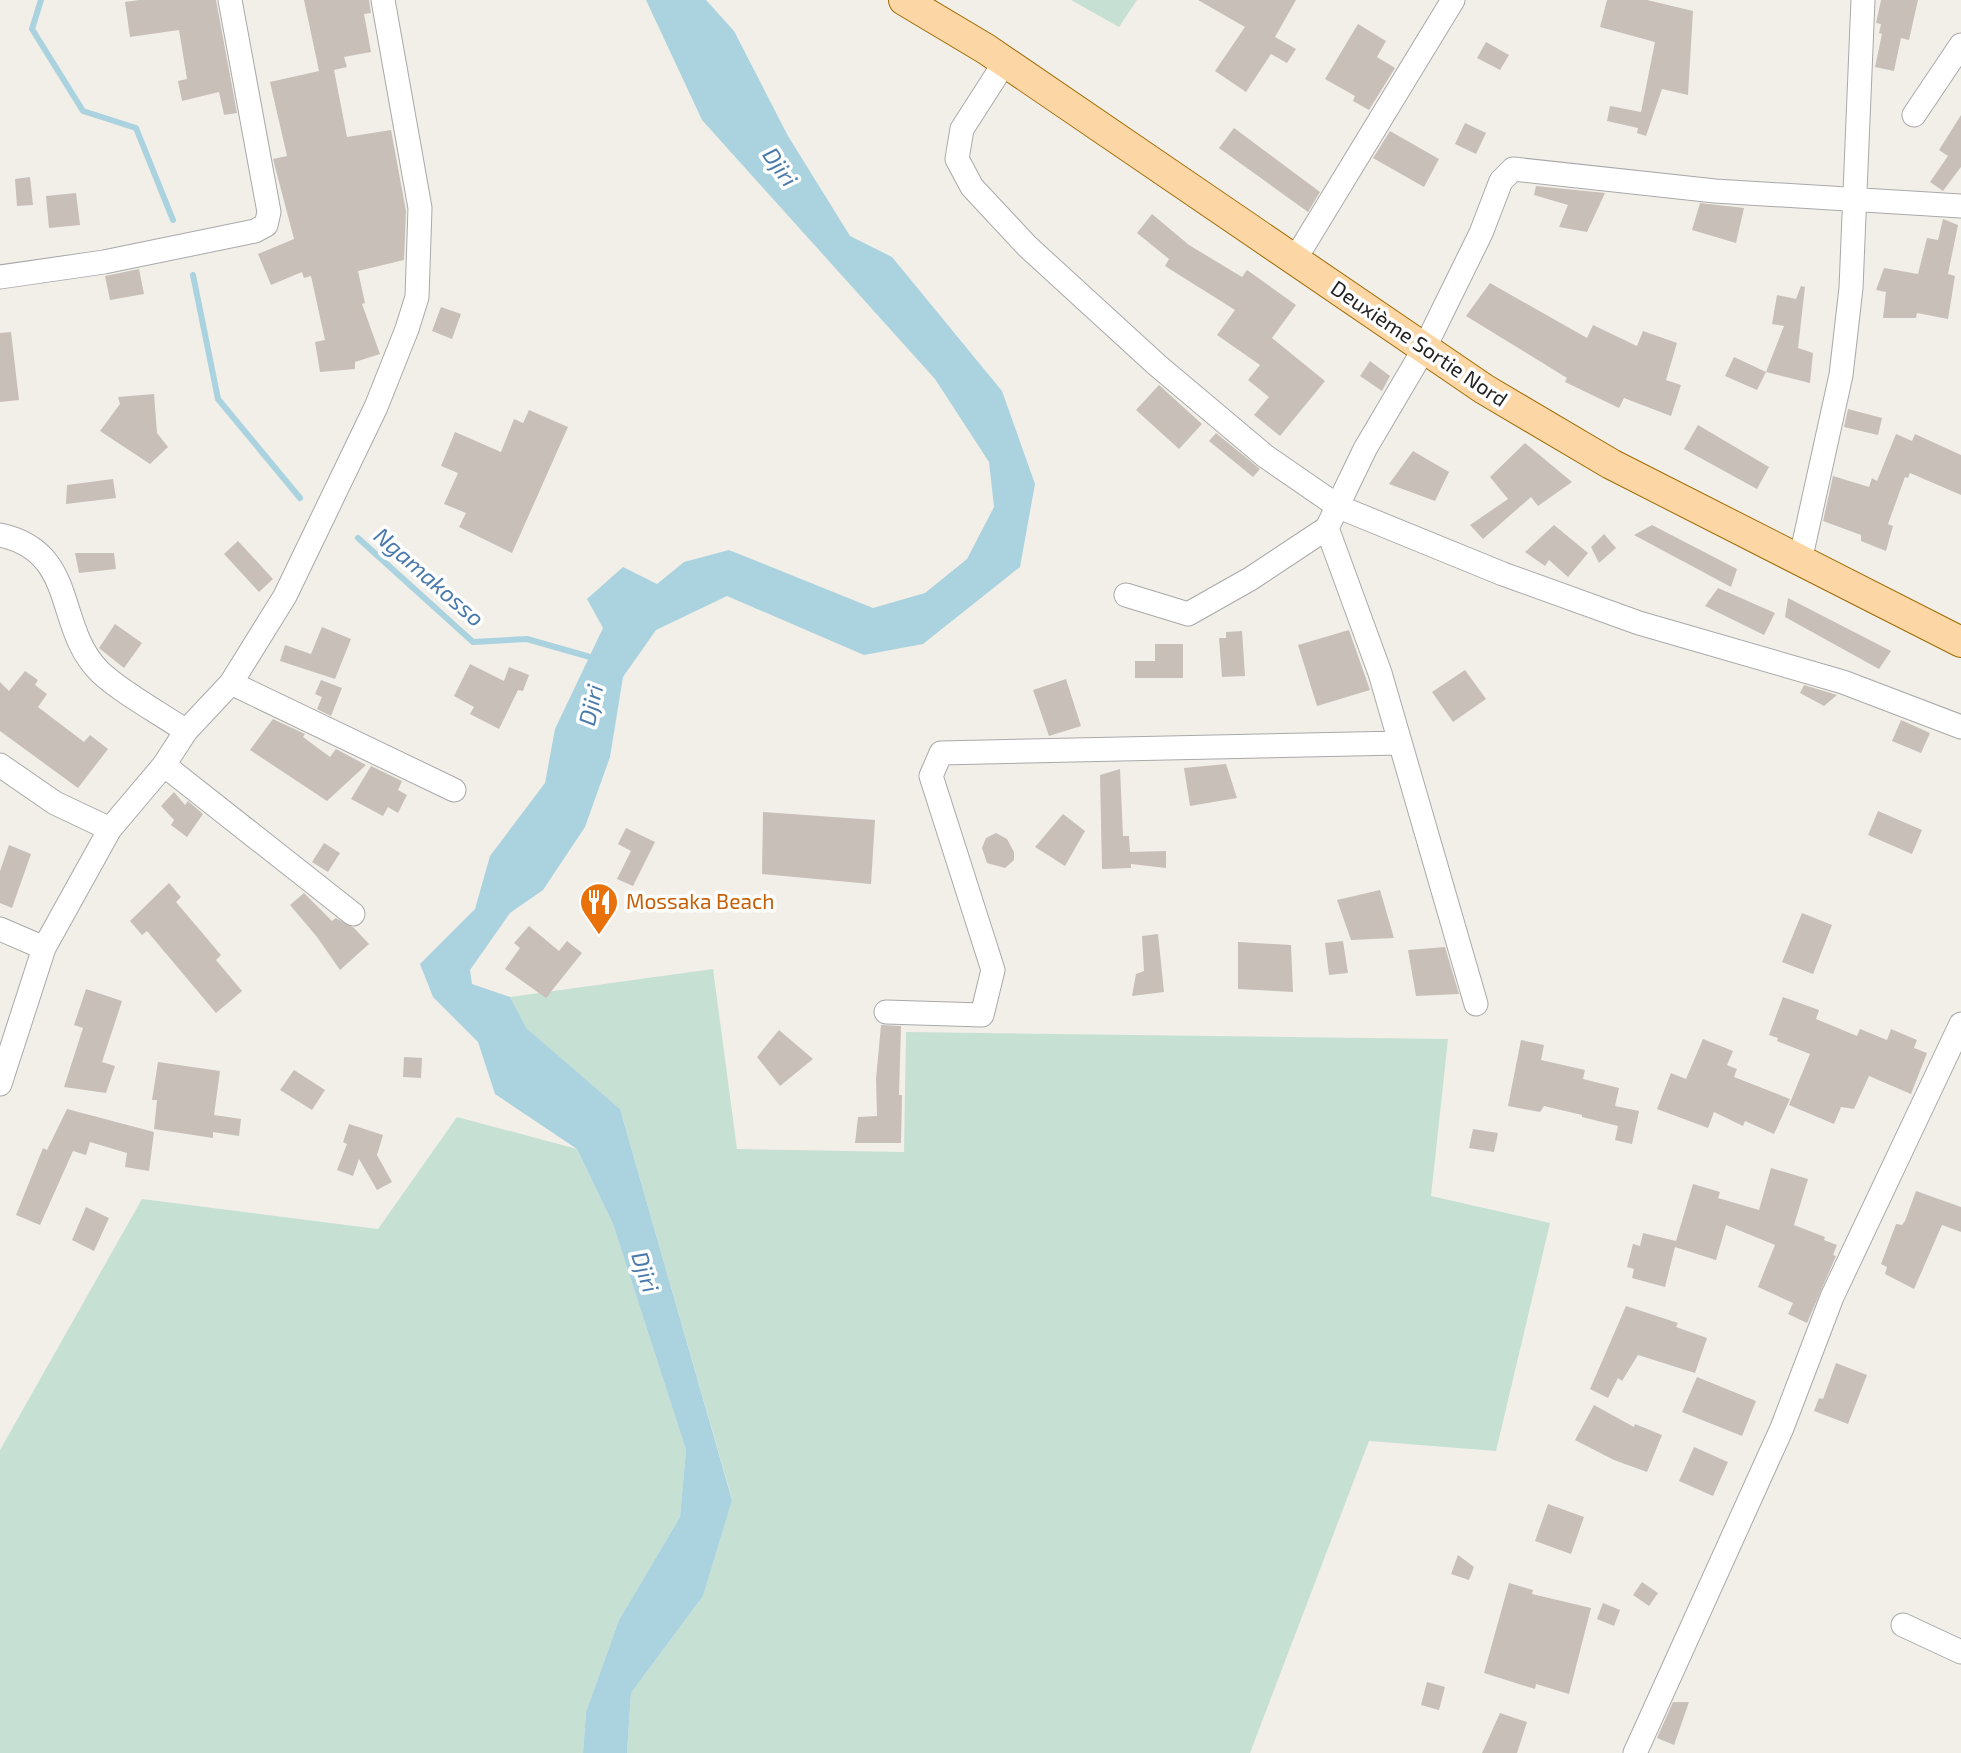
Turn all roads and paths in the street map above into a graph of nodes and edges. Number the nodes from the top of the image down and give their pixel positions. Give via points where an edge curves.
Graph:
1 (230, 0) edge
2 (383, 0) edge
3 (904, 0) edge
4 (1453, 0) edge
5 (1863, 0) edge
6 (1961, 45) edge
7 (1005, 62) junction
8 (1914, 115) dead end
9 (1854, 200) junction
10 (1961, 206) edge
11 (1294, 261) junction
12 (0, 277) edge
13 (1424, 349) junction
14 (1339, 508) junction
15 (1327, 528) junction
16 (0, 535) edge
17 (1800, 561) junction
18 (1126, 595) dead end
19 (1961, 642) edge
20 (232, 683) junction
21 (1961, 727) edge
22 (186, 731) junction
23 (1400, 743) junction
24 (0, 765) edge
25 (164, 765) junction
26 (454, 790) dead end
27 (110, 829) junction
28 (353, 914) dead end
29 (0, 929) edge
30 (44, 948) junction
31 (1476, 1004) dead end
32 (886, 1012) dead end
33 (1961, 1024) edge
34 (0, 1084) edge
35 (1903, 1625) dead end
36 (1961, 1652) edge
37 (1635, 1753) edge

1 - 12 street via 269,212 265,225 255,231 104,262
2 - 20 street via 421,208 417,297 376,407 327,510 285,596
3 - 7 main road, Deuxième Sortie Nord
4 - 11 street
5 - 9 street
6 - 8 street
7 - 11 main road, Deuxième Sortie Nord
7 - 14 street via 962,129 957,159 972,187 1027,246 1157,365 1265,456
9 - 10 street
9 - 13 street via 1715,191 1513,169 1502,180
9 - 17 street via 1851,288 1841,375
11 - 13 main road, Deuxième Sortie Nord
13 - 14 street via 1365,449
13 - 17 main road, Deuxième Sortie Nord via 1611,464
14 - 15 street
14 - 21 street via 1627,618 1843,682
15 - 18 street via 1188,614
15 - 23 street via 1380,673
16 - 22 street via 37,552 59,577 79,643 100,672
17 - 19 main road, Deuxième Sortie Nord
20 - 22 street
20 - 26 street
22 - 25 street
23 - 31 street
23 - 32 street via 941,753 931,776 993,970 982,1015
24 - 27 street via 55,803
25 - 27 street
25 - 28 street
27 - 30 street
29 - 30 street
30 - 34 street
33 - 37 street via 1832,1297 1782,1428
35 - 36 street

